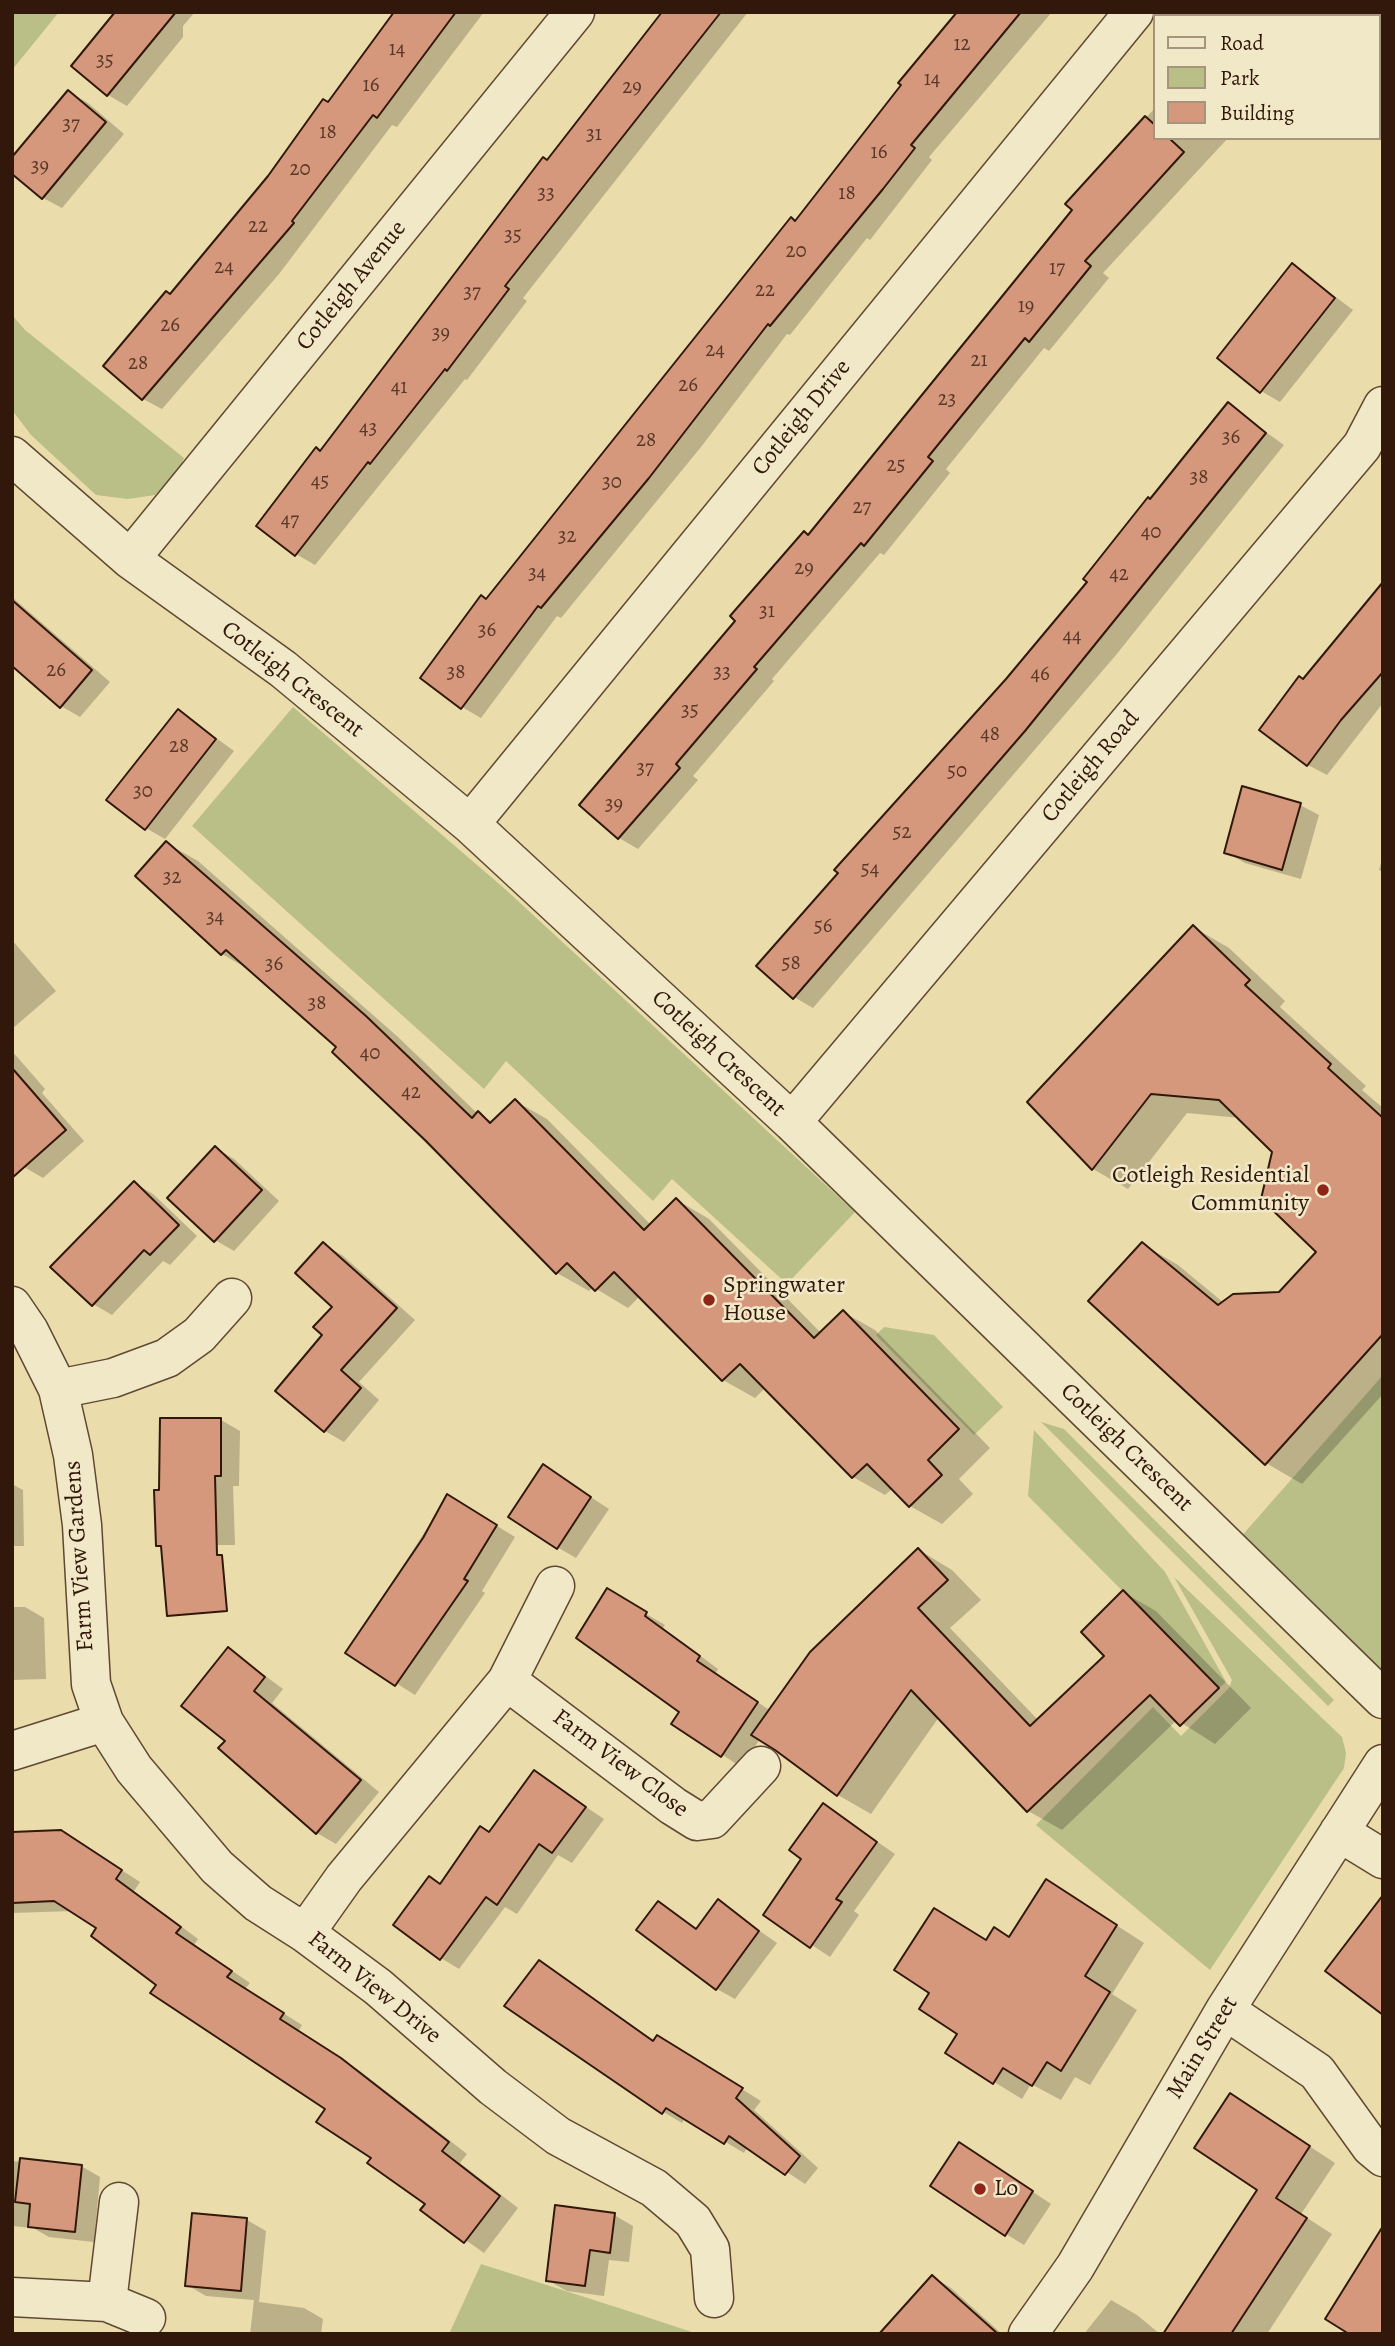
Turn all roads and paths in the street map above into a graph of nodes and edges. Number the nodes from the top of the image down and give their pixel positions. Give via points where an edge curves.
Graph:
1 (575, 12) edge
2 (1134, 12) edge
3 (1383, 406) edge
4 (12, 456) edge
5 (130, 559) junction
6 (470, 824) junction
7 (792, 1122) junction
8 (232, 1298) dead end
9 (12, 1306) edge
10 (58, 1389) junction
11 (555, 1586) dead end
12 (507, 1681) junction
13 (1383, 1699) edge
14 (104, 1722) junction
15 (12, 1751) edge
16 (1383, 1764) edge
17 (761, 1766) dead end
18 (1339, 1832) junction
19 (1383, 1859) edge
20 (305, 1933) junction
21 (1225, 2010) junction
22 (1383, 2157) edge
23 (119, 2202) dead end
24 (12, 2297) edge
25 (714, 2298) dead end
26 (107, 2302) junction
27 (146, 2318) dead end
28 (1028, 2334) edge

1 - 5 street, Cotleigh Avenue
2 - 6 street, Cotleigh Drive
3 - 7 street, Cotleigh Road via 1362,446
4 - 5 street, Cotleigh Crescent
5 - 6 street, Cotleigh Crescent via 284,669
6 - 7 street, Cotleigh Crescent
7 - 13 street, Cotleigh Crescent
8 - 10 street via 199,1335 167,1358 113,1378
9 - 10 street, Farm View Gardens
10 - 14 street, Farm View Gardens via 82,1525 91,1684
11 - 12 street
12 - 17 street, Farm View Close via 697,1821 712,1819
12 - 20 street via 367,1849
14 - 15 street
14 - 20 street, Farm View Drive via 134,1769 217,1867 258,1903
16 - 18 street, Main Street
18 - 19 street
18 - 21 street, Main Street
20 - 25 street, Farm View Drive via 379,1987 493,2087 558,2136 654,2188 693,2221 710,2249
21 - 22 street via 1317,2072
21 - 28 street, Main Street via 1075,2267
23 - 26 street
24 - 26 street
26 - 27 street

